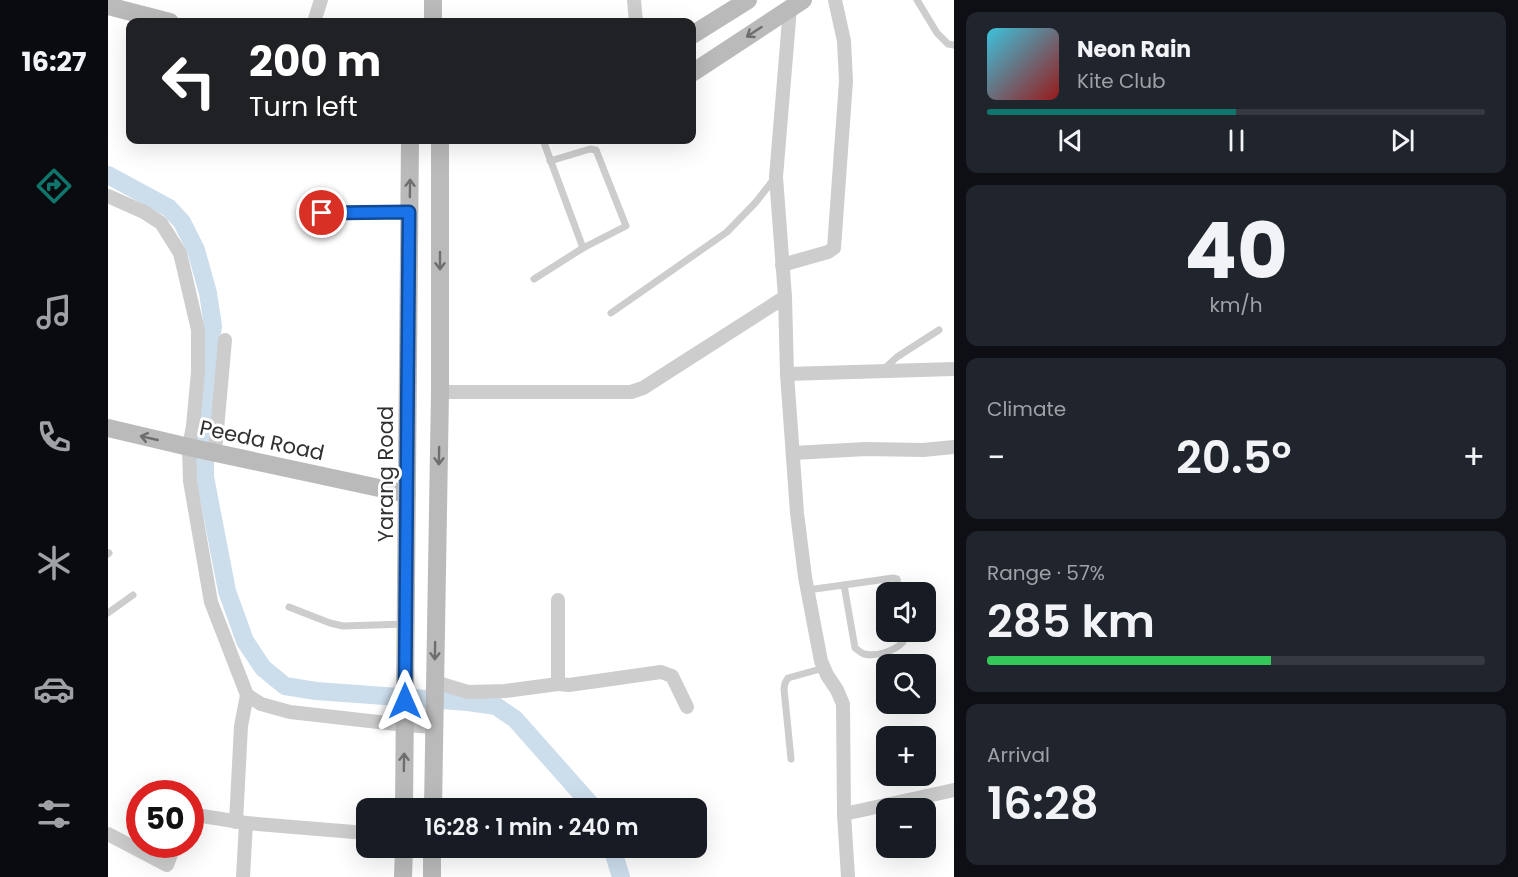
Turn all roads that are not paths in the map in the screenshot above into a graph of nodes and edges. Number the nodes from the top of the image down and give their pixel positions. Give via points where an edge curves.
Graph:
1 (321, 0) edge
2 (433, 0) edge
3 (634, 0) edge
4 (748, 0) edge
5 (835, 0) edge
6 (917, 0) edge
7 (110, 4) edge
8 (796, 4) edge
9 (157, 18) edge
10 (315, 18) edge
11 (433, 18) edge
12 (636, 18) edge
13 (696, 32) edge
14 (954, 45) edge
15 (696, 70) edge
16 (410, 144) edge
17 (440, 144) edge
18 (544, 144) edge
19 (550, 161) junction
20 (776, 177) junction
21 (108, 196) edge
22 (409, 212) junction
23 (322, 213) dead end
24 (583, 248) junction
25 (782, 265) junction
26 (534, 279) dead end
27 (785, 297) junction
28 (611, 313) dead end
29 (939, 330) dead end
30 (225, 340) dead end
31 (954, 369) edge
32 (883, 371) junction
33 (787, 374) junction
34 (440, 392) junction
35 (108, 428) edge
36 (954, 447) edge
37 (191, 448) junction
38 (213, 452) junction
39 (793, 453) junction
40 (407, 494) junction
41 (898, 582) edge
42 (844, 585) junction
43 (807, 590) junction
44 (133, 595) dead end
45 (558, 600) dead end
46 (289, 607) dead end
47 (108, 613) edge
48 (406, 624) junction
49 (903, 642) edge
50 (824, 668) junction
51 (435, 684) junction
52 (558, 684) junction
53 (247, 695) junction
54 (687, 707) dead end
55 (405, 720) junction
56 (434, 722) junction
57 (792, 759) dead end
58 (954, 790) edge
59 (404, 798) edge
60 (433, 798) edge
61 (844, 814) junction
62 (204, 816) edge
63 (241, 823) junction
64 (356, 832) edge
65 (108, 834) edge
66 (126, 843) edge
67 (154, 858) edge
68 (170, 858) edge
69 (404, 858) edge
70 (432, 858) edge
71 (243, 877) edge
72 (403, 877) edge
73 (432, 877) edge
74 (848, 877) edge

1 - 10 street
2 - 11 main road
3 - 12 street
4 - 13 main road
5 - 25 street via 844,41 846,81 834,248
6 - 14 lane via 937,33
7 - 9 main road
8 -> 15 main road
8 - 20 street
22 -> 16 main road, Yarang Road
17 -> 34 main road
18 - 19 lane
19 - 24 lane
19 - 24 lane via 596,150 626,226
20 - 25 street
20 - 28 lane via 727,232
21 - 37 street via 162,223 180,253 198,330
22 - 23 lane
22 - 40 main road, Yarang Road
24 - 26 lane
25 - 27 street
27 - 33 street
27 - 34 street via 632,392
29 - 32 lane via 897,357
30 - 38 street
31 - 32 street
32 - 33 street
33 - 39 street
34 -> 51 main road
37 -> 35 main road, Peeda Road
36 - 39 street
37 - 38 main road, Peeda Road
37 - 53 street via 190,481 211,602
38 - 40 main road, Peeda Road
39 - 43 street
40 - 48 main road, Yarang Road
41 - 42 lane via 893,578
42 - 43 lane
42 - 49 lane via 855,648 862,654 880,654
43 - 50 street
44 - 47 lane
45 - 52 street
46 - 48 lane via 343,626
48 - 55 main road, Yarang Road
50 - 57 lane via 788,678 785,683
50 - 61 street via 843,704
51 - 52 street via 468,692
51 - 56 main road
52 - 54 street via 661,672 672,676
53 - 55 street via 261,704 290,712
53 - 63 street via 242,726
55 - 56 street
59 -> 55 main road, Yarang Road
56 - 60 main road
58 - 61 street
61 - 74 street
62 - 63 street
63 - 64 street
63 - 71 street
65 - 66 street
67 - 68 street via 167,865
69 - 72 main road
70 - 73 main road

